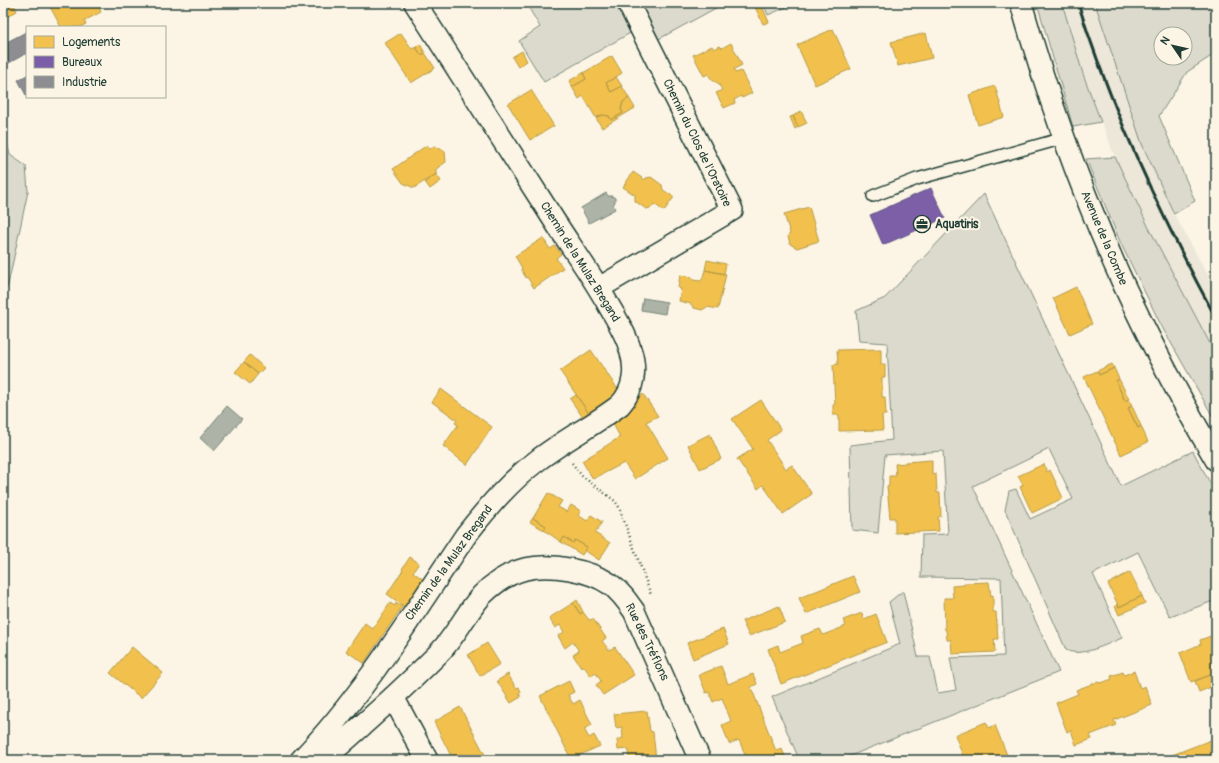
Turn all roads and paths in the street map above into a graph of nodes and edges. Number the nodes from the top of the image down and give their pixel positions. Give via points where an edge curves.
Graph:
1 (415, 3) edge
2 (628, 3) edge
3 (1021, 3) edge
4 (1064, 138) junction
5 (873, 196) dead end
6 (599, 288) junction
7 (560, 445) junction
8 (1216, 460) edge
9 (651, 596) dead end
10 (393, 697) junction
11 (301, 760) edge
12 (323, 760) edge
13 (426, 760) edge
14 (700, 760) edge

1 - 6 street, Chemin de la Mulaz Bregand
2 - 6 street, Chemin du Clos de l'Oratoire via 732,210
3 - 4 street, Avenue de la Combe
4 - 5 lane via 917,179
4 - 8 street, Avenue de la Combe via 1122,281 1166,371
6 - 7 street, Chemin de la Mulaz Bregand via 631,350 631,389 620,405
7 - 9 path via 582,476 615,501 619,507
7 - 11 street, Chemin de la Mulaz Bregand via 518,476 482,514 363,687 341,716
10 - 12 street, Rue des Tréflons
10 - 13 street
10 - 14 street, Rue des Tréflons via 447,644 481,596 495,584 509,575 526,569 544,567 579,571 611,584 624,596 634,611

